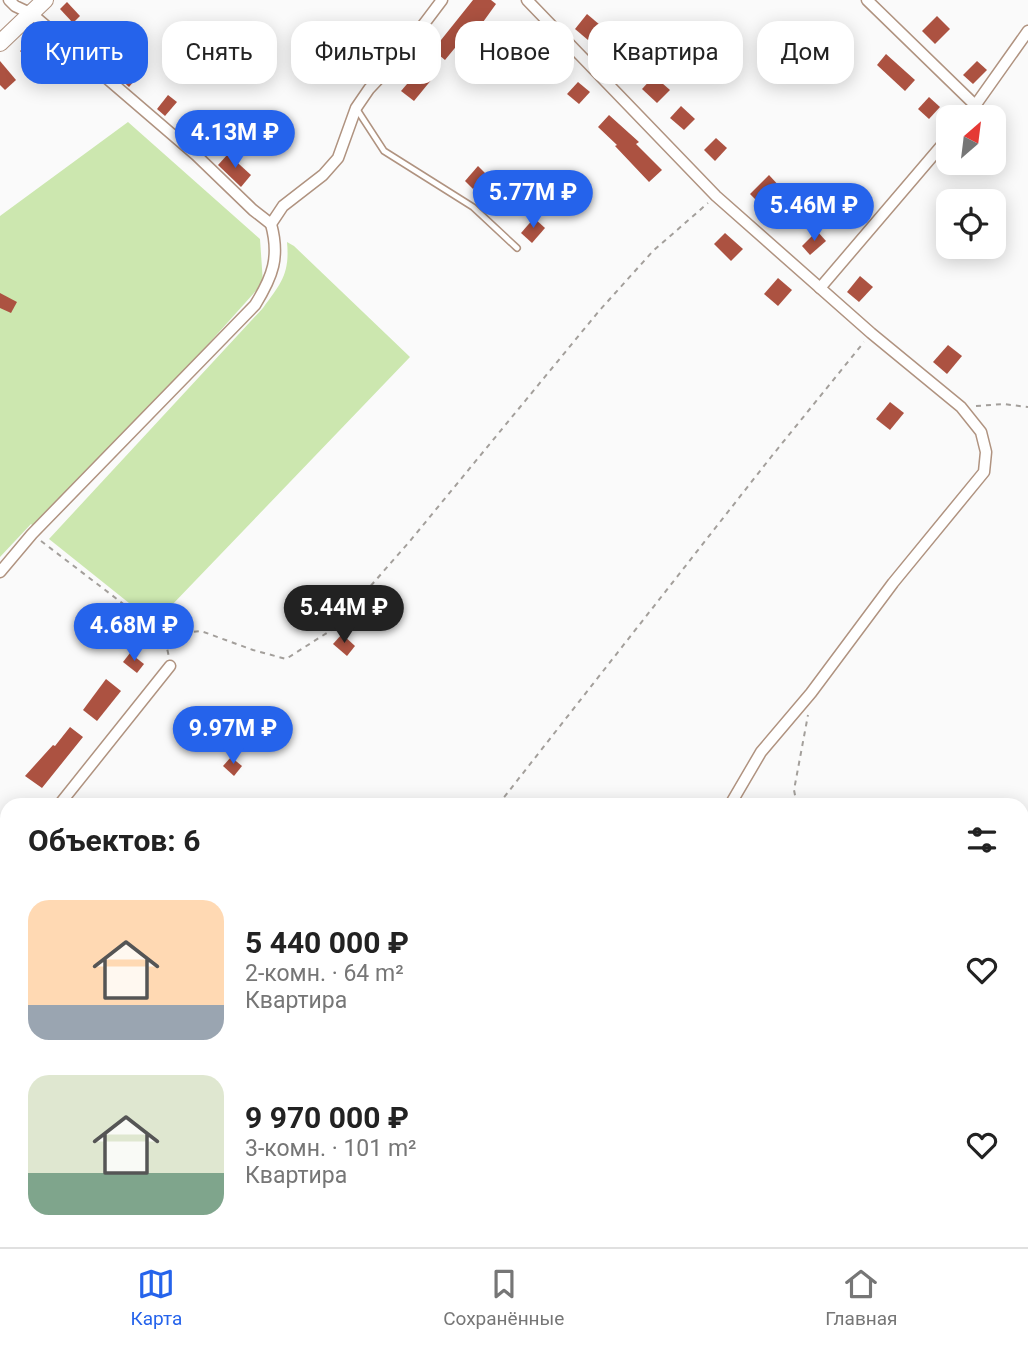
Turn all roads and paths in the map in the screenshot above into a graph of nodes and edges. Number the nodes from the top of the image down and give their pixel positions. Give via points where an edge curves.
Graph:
1 (9, 0) edge
2 (45, 0) edge
3 (442, 0) edge
4 (527, 0) edge
5 (867, 0) edge
6 (32, 14) junction
7 (1028, 31) edge
8 (0, 43) edge
9 (975, 105) edge
10 (977, 105) edge
11 (356, 108) junction
12 (936, 152) edge
13 (716, 196) junction
14 (271, 224) junction
15 (517, 248) dead end
16 (820, 288) junction
17 (871, 333) junction
18 (961, 407) junction
19 (1028, 407) edge
20 (32, 534) junction
21 (0, 572) edge
22 (164, 635) junction
23 (170, 666) joint
24 (811, 693) junction
25 (65, 798) edge
26 (503, 798) edge
27 (734, 798) edge
28 (796, 798) edge

1 - 6 street
2 - 6 street
3 - 11 street
4 - 13 street
5 - 9 street
6 - 8 street
6 - 14 street
7 - 10 street
11 - 14 street via 338,158 283,206
11 - 15 lane via 384,151 473,207
12 - 16 street
13 - 16 street
13 - 22 path via 653,251 608,301 333,629 286,659 201,631
14 - 20 street via 276,260 255,305
16 - 17 street
17 - 18 street
17 - 26 path
18 - 19 path
18 - 24 street via 981,432 984,472
20 - 21 street
20 - 22 path
22 - 23 path
23 - 25 street
24 - 27 street via 761,752
24 - 28 path

